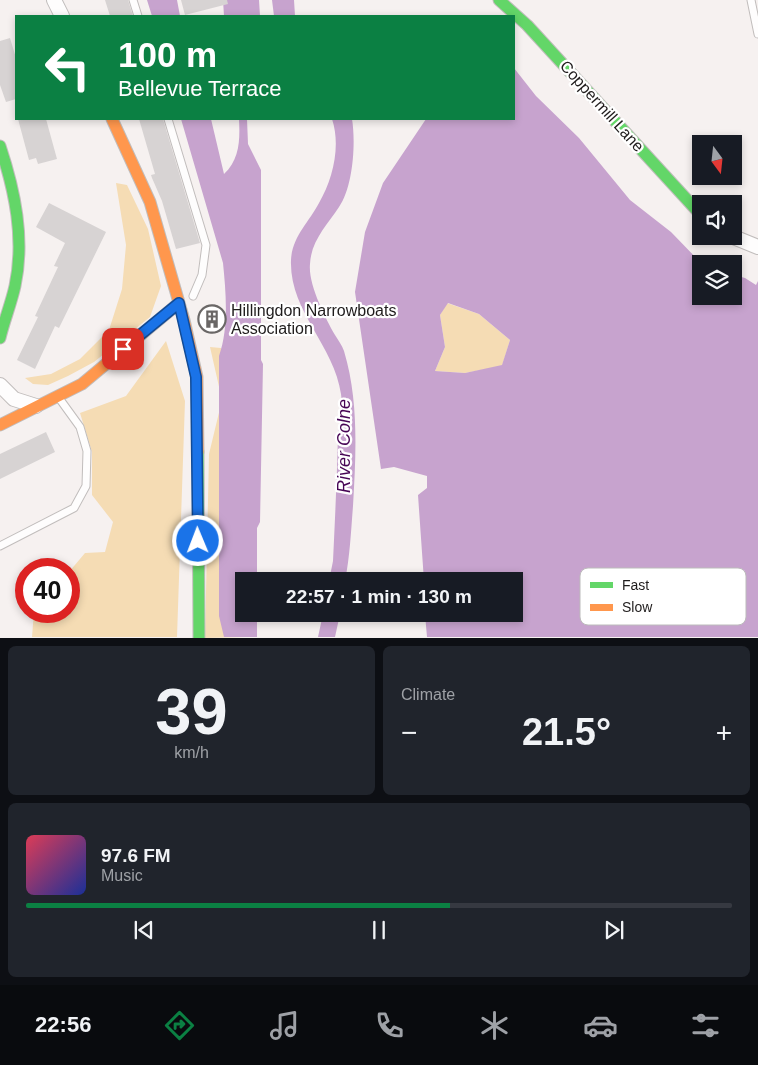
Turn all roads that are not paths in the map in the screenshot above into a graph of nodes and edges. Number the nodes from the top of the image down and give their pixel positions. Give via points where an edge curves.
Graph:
1 (54, 0) edge
2 (134, 0) edge
3 (500, 0) edge
4 (751, 0) edge
5 (62, 15) edge
6 (138, 15) edge
7 (758, 34) edge
8 (112, 120) edge
9 (168, 120) edge
10 (0, 146) edge
11 (692, 205) edge
12 (742, 240) edge
13 (758, 247) edge
14 (193, 296) dead end
15 (179, 303) junction
16 (0, 338) edge
17 (0, 385) edge
18 (57, 396) junction
19 (36, 406) junction
20 (0, 426) edge
21 (0, 546) edge
22 (199, 638) edge

1 - 5 street
2 - 6 lane
3 - 11 street, Coppermill Lane via 527,24
4 - 7 lane
8 - 15 street via 150,202
9 - 14 lane via 206,245 202,275
10 - 16 street via 16,204 20,250 15,286
12 - 13 street
15 - 18 street via 82,384
15 - 22 street via 196,377
17 - 19 street via 14,399
18 - 19 street
18 - 21 lane via 80,428 87,451 86,486 74,508
19 - 20 street

